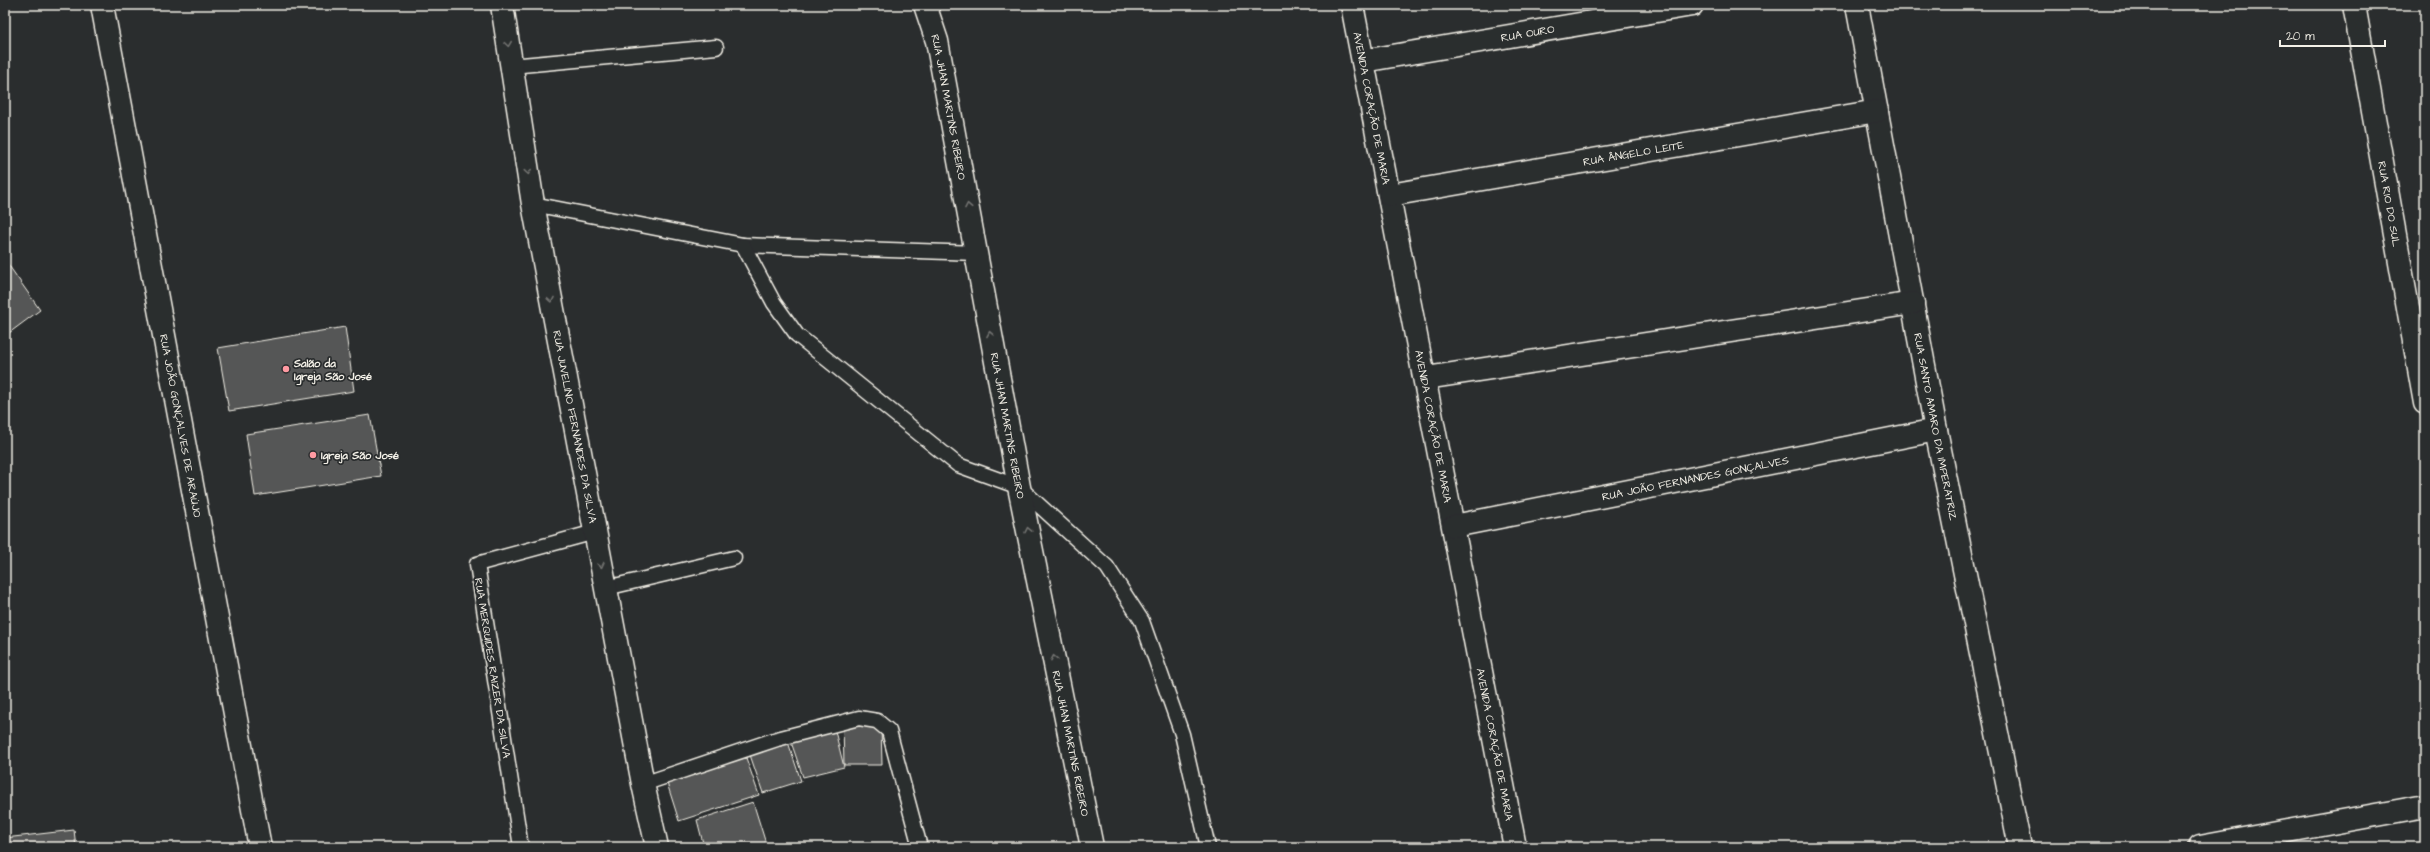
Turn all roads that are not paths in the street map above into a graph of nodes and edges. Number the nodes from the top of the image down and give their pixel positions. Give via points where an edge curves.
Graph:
1 (102, 5) edge
2 (502, 5) edge
3 (925, 5) edge
4 (1352, 5) edge
5 (1692, 5) edge
6 (1856, 5) edge
7 (2354, 5) edge
8 (716, 46) dead end
9 (1363, 61) junction
10 (511, 66) junction
11 (1877, 111) junction
12 (1390, 195) junction
13 (533, 204) junction
14 (743, 244) junction
15 (976, 253) junction
16 (1913, 303) junction
17 (2418, 334) edge
18 (1426, 378) junction
19 (2425, 403) edge
20 (1936, 430) junction
21 (1019, 487) junction
22 (1454, 526) junction
23 (595, 532) junction
24 (734, 558) dead end
25 (606, 588) junction
26 (643, 784) junction
27 (2425, 806) edge
28 (260, 847) edge
29 (522, 847) edge
30 (657, 847) edge
31 (920, 847) edge
32 (1092, 847) edge
33 (1208, 847) edge
34 (1515, 847) edge
35 (2020, 847) edge
36 (2200, 847) edge

1 - 28 street, RUA JOÃO GONÇALVES DE ARAÚJO
2 -> 10 street, RUA JUVELINO FERNANDES DA SILVA
15 -> 3 street, RUA JHAN MARTINS RIBEIRO via 937,41
4 - 9 street, AVENIDA CORAÇÃO DE MARIA
5 - 9 street, RUA OURO
6 - 11 street, RUA SANTO AMARO DA IMPERATRIZ
7 - 17 street, RUA RIO DO SUL
8 - 10 lane
9 - 12 street, AVENIDA CORAÇÃO DE MARIA
10 -> 13 street, RUA JUVELINO FERNANDES DA SILVA
11 - 12 street, RUA ÂNGELO LEITE
11 - 16 street, RUA SANTO AMARO DA IMPERATRIZ
12 - 18 street, AVENIDA CORAÇÃO DE MARIA
13 - 14 lane
13 -> 23 street, RUA JUVELINO FERNANDES DA SILVA
14 - 15 lane
14 - 21 lane via 774,303 797,335 958,465
21 -> 15 street, RUA JHAN MARTINS RIBEIRO
16 - 18 street
16 - 20 street, RUA SANTO AMARO DA IMPERATRIZ
17 - 19 street, RUA RIO DO SUL
18 - 22 street, AVENIDA CORAÇÃO DE MARIA
20 - 22 street, RUA JOÃO FERNANDES GONÇALVES
20 - 35 street, RUA SANTO AMARO DA IMPERATRIZ
32 -> 21 street, RUA JHAN MARTINS RIBEIRO
21 - 33 lane via 1107,567 1142,621 1182,734
22 - 34 street, AVENIDA CORAÇÃO DE MARIA
23 -> 25 street, RUA JUVELINO FERNANDES DA SILVA
23 - 29 lane, RUA MERQUIDES RAIZER DA SILVA via 476,564
24 - 25 lane
25 - 26 street, RUA JUVELINO FERNANDES DA SILVA
26 - 30 street, RUA JUVELINO FERNANDES DA SILVA
26 - 31 lane via 777,739 859,718 877,721 889,731
27 - 36 street

